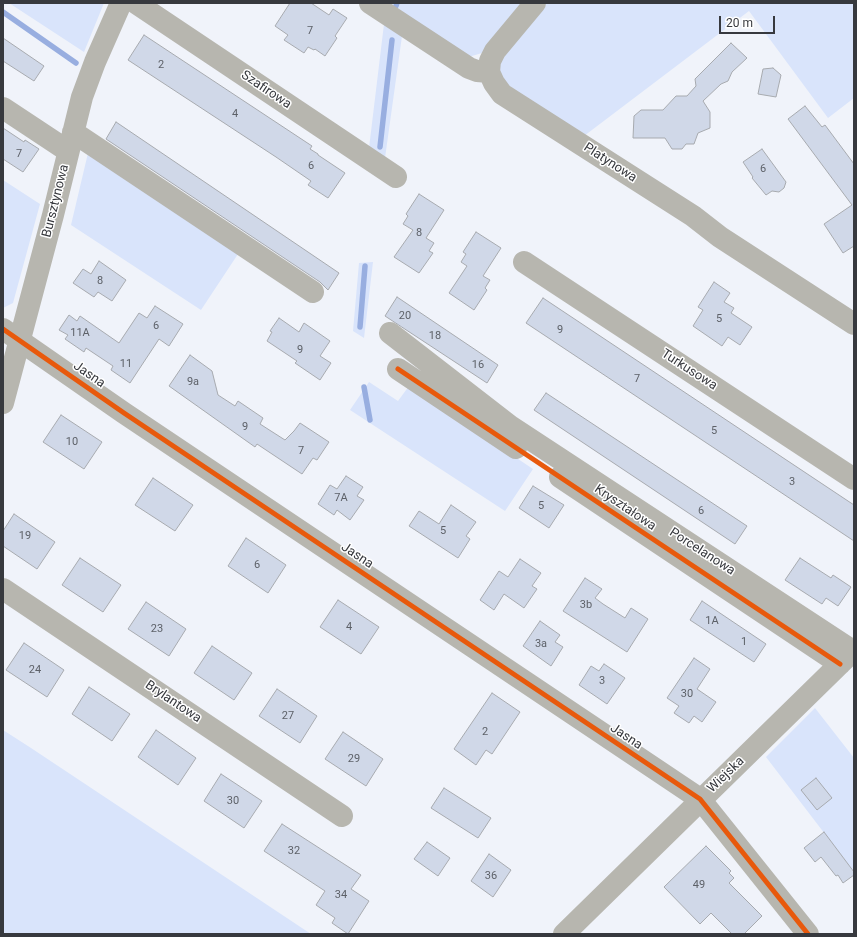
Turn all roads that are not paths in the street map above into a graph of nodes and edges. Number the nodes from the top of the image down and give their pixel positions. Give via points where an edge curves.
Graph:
1 (121, 3) edge
2 (136, 3) edge
3 (370, 3) edge
4 (534, 3) edge
5 (489, 72) junction
6 (3, 108) edge
7 (71, 142) junction
8 (396, 177) dead end
9 (524, 262) dead end
10 (313, 292) dead end
11 (854, 324) edge
12 (390, 333) dead end
13 (11, 334) edge
14 (398, 369) dead end
15 (3, 403) edge
16 (854, 479) edge
17 (3, 589) edge
18 (849, 655) edge
19 (700, 800) junction
20 (342, 816) dead end
21 (564, 934) edge
22 (808, 934) edge

1 - 7 street, Bursztynowa via 87,81
2 - 8 street, Szafirowa
3 - 5 street via 469,68
4 - 5 street via 495,51 490,61
5 - 11 street, Platynowa via 502,94 693,216 720,237
6 - 7 street
7 - 10 street
7 - 13 street, Bursztynowa via 53,214
9 - 16 street, Turkusowa
12 - 18 street, Porcelanowa via 510,426
13 - 15 street, Bursztynowa
13 - 19 street, Jasna via 124,413
14 - 18 street, Kryształowa
17 - 20 street, Brylantowa
18 - 19 street, Wiejska
19 - 21 street, Wiejska
19 - 22 street, Jasna

